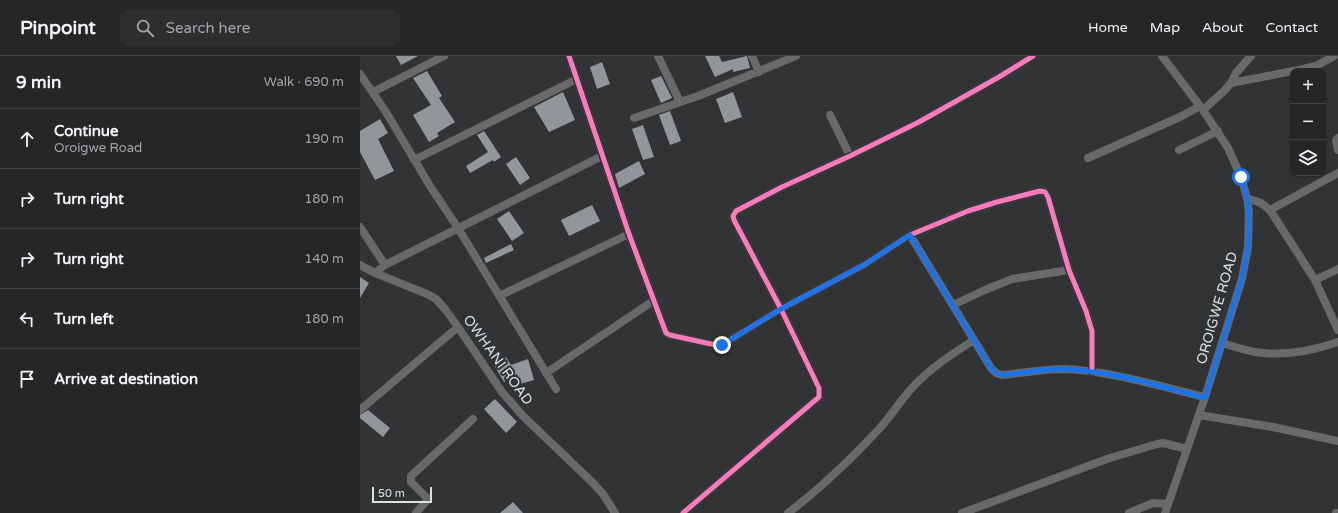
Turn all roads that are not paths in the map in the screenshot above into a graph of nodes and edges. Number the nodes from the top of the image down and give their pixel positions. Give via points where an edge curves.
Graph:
1 (444, 56) edge
2 (569, 56) edge
3 (658, 56) edge
4 (752, 56) edge
5 (796, 56) edge
6 (1032, 56) edge
7 (1162, 56) edge
8 (1251, 56) edge
9 (1334, 56) edge
10 (1307, 68) edge
11 (759, 72) junction
12 (1290, 72) edge
13 (360, 74) edge
14 (577, 79) junction
15 (1231, 83) junction
16 (373, 92) junction
17 (680, 102) junction
18 (1201, 108) junction
19 (830, 115) dead end
20 (634, 118) dead end
21 (1218, 131) junction
22 (1338, 138) edge
23 (1179, 150) dead end
24 (1338, 150) edge
25 (602, 156) junction
26 (850, 156) junction
27 (1088, 158) dead end
28 (414, 160) junction
29 (1338, 173) edge
30 (1247, 198) junction
31 (1270, 210) junction
32 (360, 227) edge
33 (458, 228) junction
34 (628, 234) junction
35 (910, 235) junction
36 (360, 265) edge
37 (385, 265) junction
38 (1338, 269) edge
39 (1069, 270) junction
40 (376, 273) junction
41 (1315, 280) junction
42 (499, 296) junction
43 (653, 301) junction
44 (954, 305) junction
45 (781, 309) junction
46 (458, 327) junction
47 (1338, 330) edge
48 (974, 340) junction
49 (1338, 342) edge
50 (1222, 343) junction
51 (1092, 372) junction
52 (546, 373) junction
53 (556, 389) dead end
54 (1205, 398) junction
55 (360, 410) edge
56 (1199, 415) junction
57 (473, 419) dead end
58 (1338, 440) edge
59 (1187, 450) junction
60 (1168, 504) junction
61 (416, 513) edge
62 (615, 513) edge
63 (683, 513) edge
64 (788, 513) edge
65 (962, 513) edge
66 (1129, 513) edge
67 (1165, 513) edge

1 - 16 street
2 - 14 street
3 - 17 street
4 - 11 street
5 - 11 street
6 - 26 street via 919,122
7 - 18 street, OROIGWE ROAD
8 - 15 street
9 - 10 street
11 - 17 street
12 - 15 street
13 - 16 street
14 - 25 street
14 - 28 street
15 - 18 street via 1215,100
16 - 28 street
17 - 20 street
18 - 21 street, OROIGWE ROAD
18 - 27 street
19 - 26 street
21 - 23 street
21 - 30 street, OROIGWE ROAD via 1235,162
22 - 24 street
25 - 33 street
25 - 34 street
26 - 45 street via 782,186 736,211 733,216
28 - 33 street
29 - 31 street
30 - 31 street via 1261,203
30 - 50 street, OROIGWE ROAD via 1246,259
31 - 41 street
32 - 37 street
33 - 37 street
33 - 42 street
34 - 42 street
34 - 43 street
35 - 39 street via 968,211 1040,191 1045,192
35 - 44 street
35 - 45 street via 864,265
36 - 40 street, OWHANI ROAD
37 - 40 street
38 - 41 street
39 - 44 street via 1012,279
39 - 51 street via 1092,331
40 - 46 street, OWHANI ROAD via 436,299
41 - 47 street
42 - 52 street
43 - 45 street via 666,333 670,336 716,346 722,345
43 - 52 street
44 - 48 street
45 - 63 street via 819,388 819,397
46 - 55 street
46 - 62 street, OWHANI ROAD via 502,392 523,416 593,483
48 - 51 street via 991,368 1002,375 1052,369
48 - 64 street via 922,377 880,428 843,466
49 - 50 street via 1299,352 1272,353 1255,352
50 - 54 street, OROIGWE ROAD
51 - 54 street via 1141,381
52 - 53 street
54 - 56 street, OROIGWE ROAD
56 - 58 street
56 - 59 street, OROIGWE ROAD
57 - 61 street via 411,476 411,482 427,498
59 - 60 street, OROIGWE ROAD
59 - 65 street via 1163,443 1157,444 1107,459
60 - 66 street via 1153,503
60 - 67 street, OROIGWE ROAD

